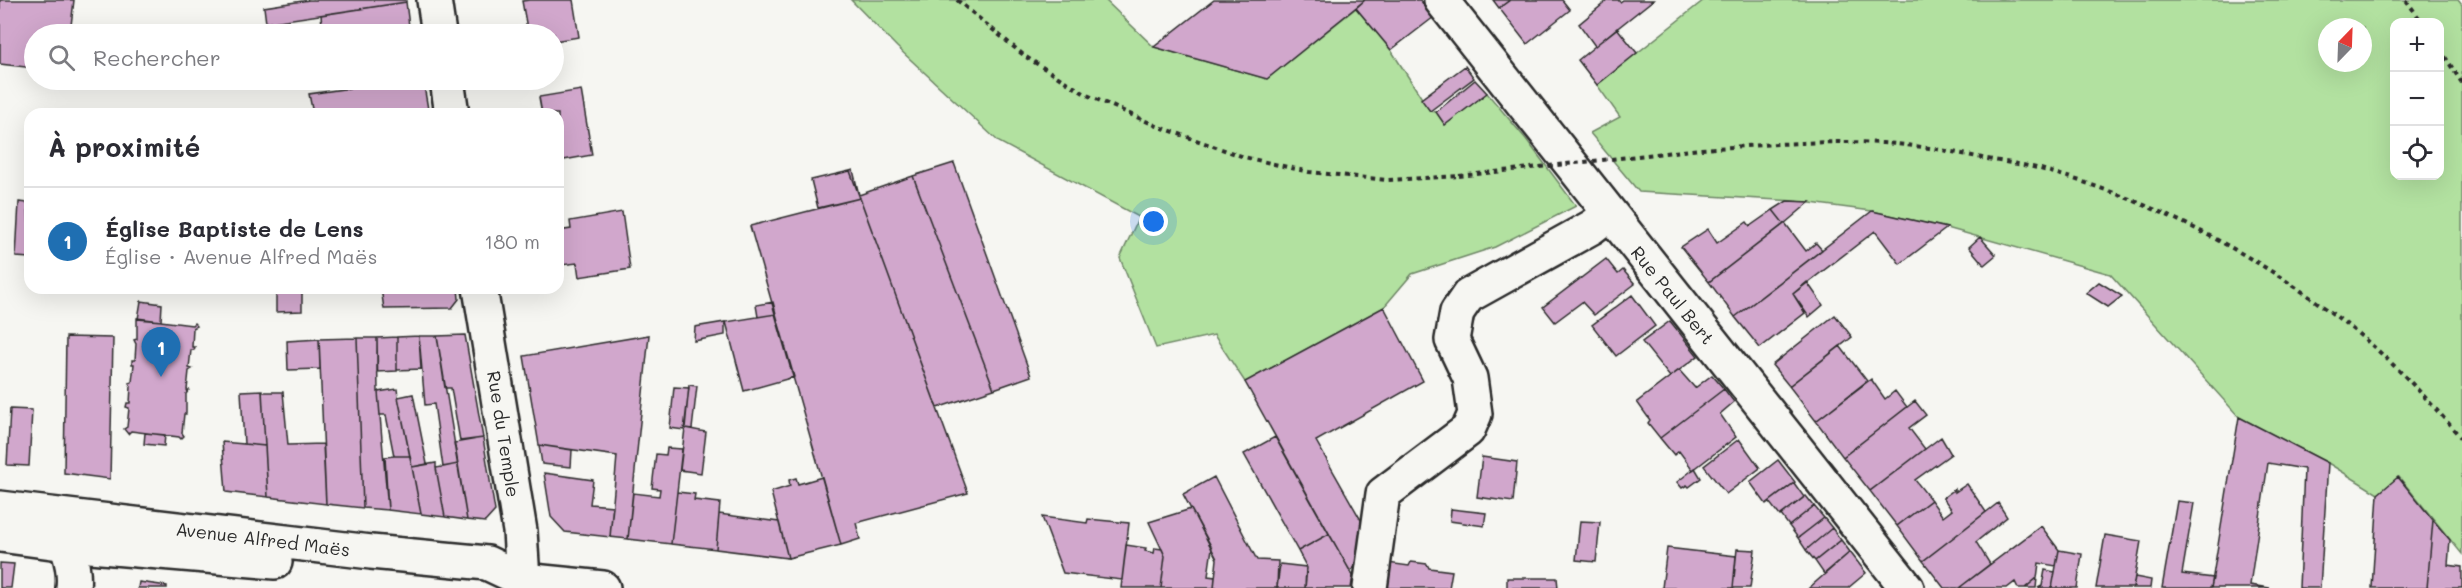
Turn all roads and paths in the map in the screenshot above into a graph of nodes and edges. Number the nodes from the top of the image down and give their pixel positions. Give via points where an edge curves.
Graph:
1 (434, 0) edge
2 (957, 0) edge
3 (1441, 0) edge
4 (2406, 0) edge
5 (2419, 18) edge
6 (438, 24) edge
7 (2444, 56) edge
8 (2462, 83) edge
9 (448, 90) edge
10 (451, 108) edge
11 (1609, 214) junction
12 (481, 294) edge
13 (2462, 439) edge
14 (0, 508) edge
15 (51, 513) junction
16 (0, 535) edge
17 (67, 544) junction
18 (523, 580) junction
19 (73, 588) edge
20 (603, 588) edge
21 (1370, 588) edge
22 (1907, 588) edge

1 - 6 street
2 - 13 path, bridge via 1026,57 1087,95 1233,153 1309,172 1387,180 1459,176 1701,149 1805,142 1884,143 2043,170 2120,195 2250,258 2367,342 2430,402
3 - 11 street, Rue Paul Bert
4 - 5 path
7 - 8 path
9 - 10 street
11 - 21 street via 1468,296 1456,312 1452,340 1470,378 1475,414 1468,430 1383,494
11 - 22 street, Rue Paul Bert
12 - 18 street, Rue du Temple via 520,531
14 - 15 street, Avenue Alfred Maës
15 - 17 street
15 - 18 street, Avenue Alfred Maës via 371,552 487,562
16 - 17 street, Avenue Alfred Maës
17 - 18 street, Avenue Alfred Maës via 505,587
17 - 19 street
18 - 20 street, Avenue Alfred Maës

